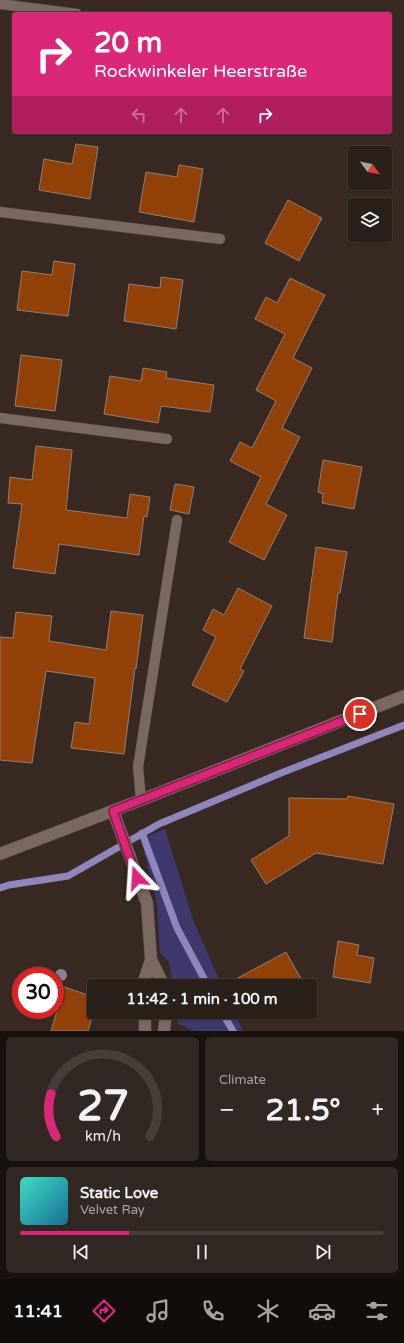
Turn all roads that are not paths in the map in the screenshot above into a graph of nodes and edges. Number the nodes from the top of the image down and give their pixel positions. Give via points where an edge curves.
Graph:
1 (0, 4) edge
2 (62, 12) edge
3 (0, 212) edge
4 (220, 239) dead end
5 (0, 418) edge
6 (167, 439) dead end
7 (177, 520) dead end
8 (404, 696) edge
9 (142, 800) junction
10 (113, 811) junction
11 (0, 854) edge
12 (151, 960) junction
13 (145, 979) edge
14 (160, 979) edge
15 (145, 1019) edge
16 (165, 1019) edge
17 (145, 1031) edge
18 (164, 1031) edge

1 - 2 lane
3 - 4 lane
5 - 6 lane
7 - 9 lane via 138,767
8 - 9 main road
9 - 10 main road
10 - 11 main road
10 - 12 main road via 147,903
12 - 13 main road
12 - 14 main road
15 - 17 main road
16 - 18 main road

